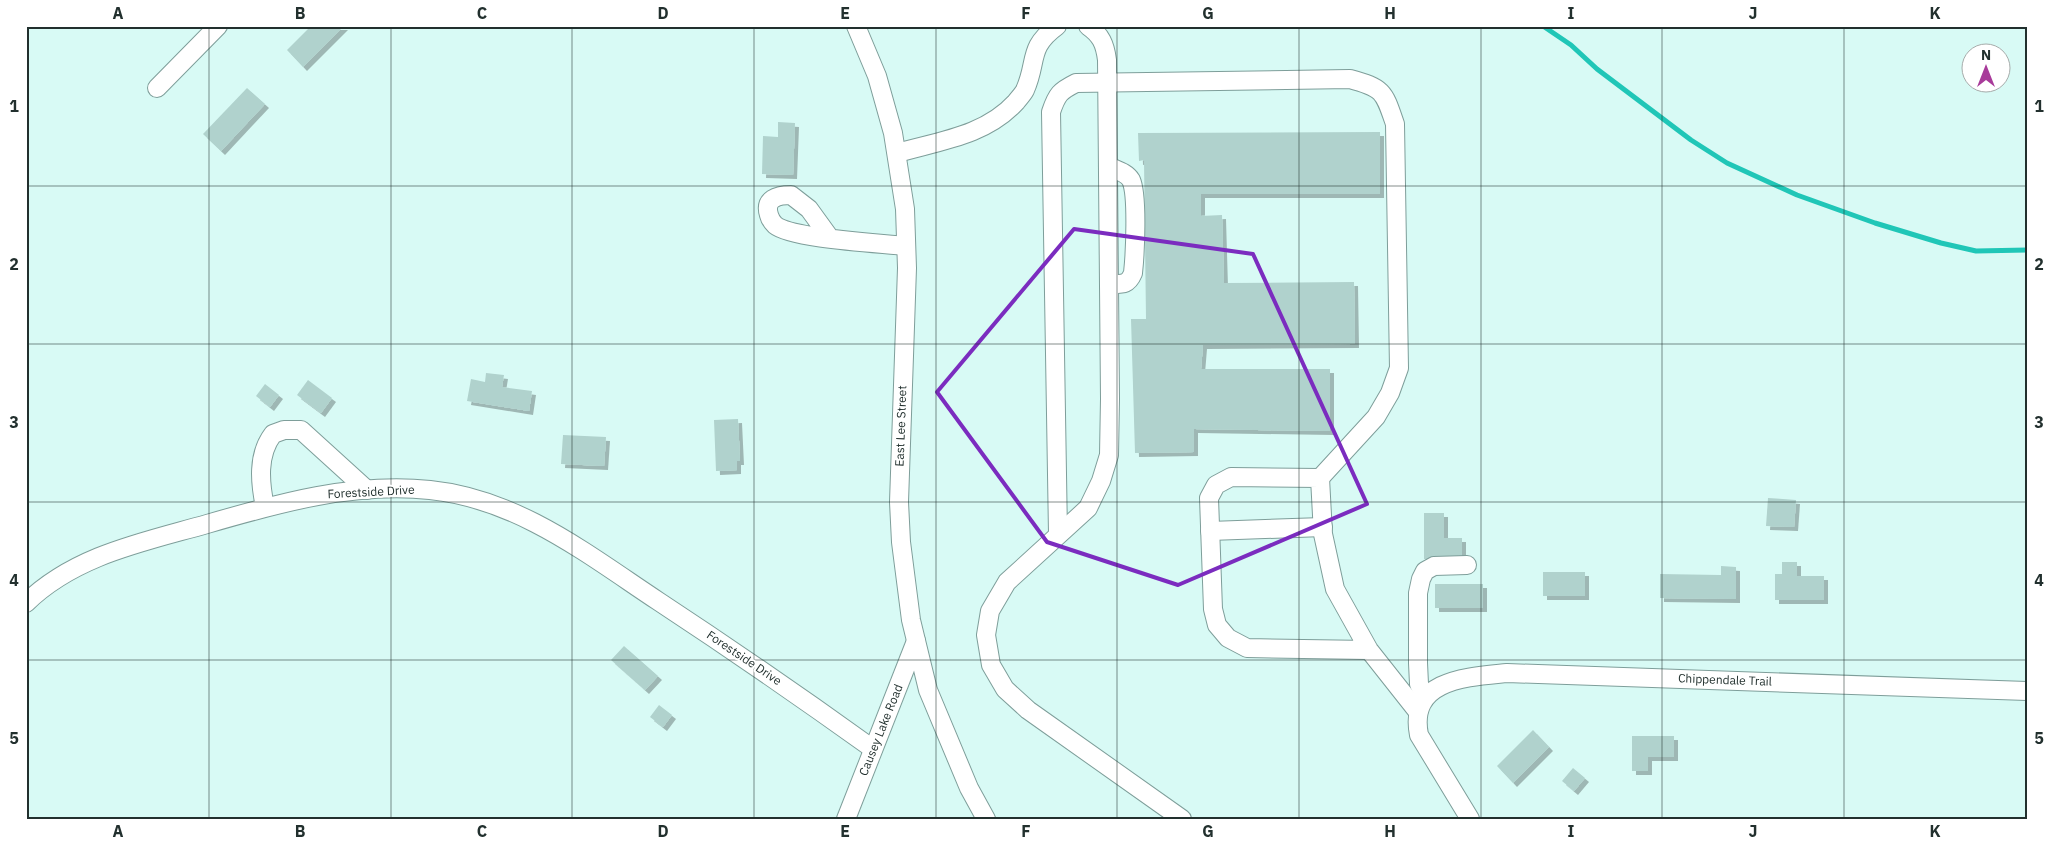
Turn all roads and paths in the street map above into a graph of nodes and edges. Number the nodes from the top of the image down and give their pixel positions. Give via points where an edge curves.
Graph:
1 (218, 26) edge
2 (856, 26) edge
3 (1057, 26) edge
4 (1088, 26) edge
5 (1107, 82) junction
6 (156, 88) dead end
7 (897, 152) junction
8 (1108, 166) junction
9 (830, 238) dead end
10 (906, 246) junction
11 (1109, 284) junction
12 (1320, 478) junction
13 (367, 490) junction
14 (265, 507) junction
15 (1323, 527) junction
16 (1210, 531) junction
17 (1058, 534) junction
18 (1467, 565) dead end
19 (26, 603) edge
20 (916, 641) junction
21 (1369, 650) junction
22 (2027, 691) edge
23 (1424, 701) junction
24 (873, 749) junction
25 (846, 819) edge
26 (986, 819) edge
27 (1182, 819) edge
28 (1470, 819) edge

1 - 6 street
2 - 7 street, East Lee Street via 877,76
3 - 7 street via 1039,42 1024,92 993,122 971,133
4 - 5 street via 1106,45
5 - 8 street
5 - 12 street via 1350,79 1373,85 1386,96 1394,124 1398,368 1390,393 1376,417
5 - 17 street via 1076,82 1060,91 1051,112
7 - 10 street, East Lee Street via 905,209
8 - 11 street
8 - 11 street via 1126,174 1131,180 1134,207 1133,273 1125,284
9 - 10 street
10 - 20 street, East Lee Street via 899,502 910,620
11 - 17 street via 1109,455 1088,508
12 - 15 street
12 - 16 street via 1231,477 1216,485 1209,498
13 - 14 street, Forestside Drive via 316,495
13 - 14 street via 302,430 284,430 273,434 265,450 260,478
13 - 24 street, Forestside Drive via 431,490 465,496 498,505 550,530 760,668
14 - 19 street, Forestside Drive via 103,554 65,573
15 - 16 street
15 - 21 street via 1335,589
16 - 21 street via 1213,609 1228,638 1247,648
17 - 27 street via 1007,582 990,611 986,635 991,665 1005,689 1028,710
18 - 23 street via 1434,566 1425,571 1421,579 1418,593 1418,664
20 - 24 street, Causey Lake Road
20 - 26 street, East Lee Street via 928,690 969,788
21 - 23 street
22 - 23 street, Chippendale Trail via 1507,673 1444,684
23 - 28 street via 1417,724 1419,735
24 - 25 street, Causey Lake Road

